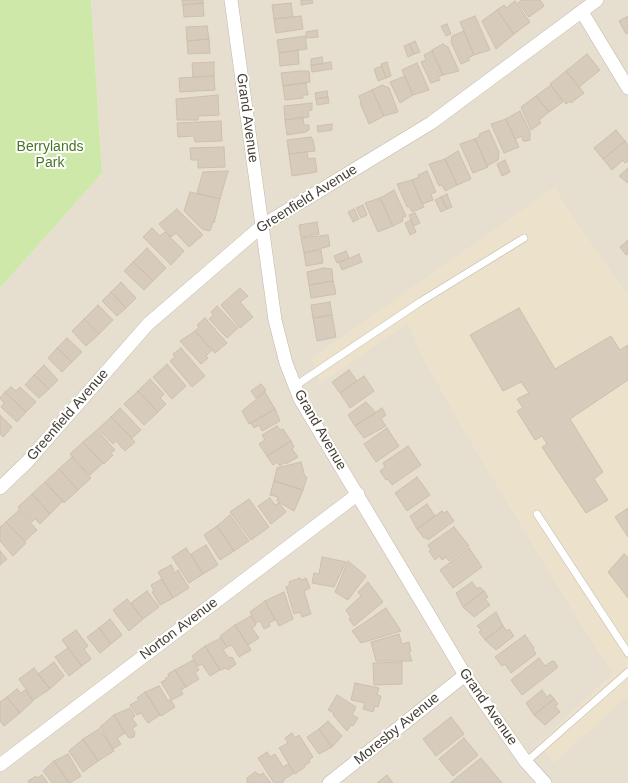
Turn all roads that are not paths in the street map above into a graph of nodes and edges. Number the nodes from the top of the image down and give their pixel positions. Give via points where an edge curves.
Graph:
1 (231, 0) edge
2 (597, 0) edge
3 (582, 12) junction
4 (628, 88) edge
5 (262, 225) junction
6 (524, 238) dead end
7 (295, 386) junction
8 (0, 488) edge
9 (358, 494) junction
10 (537, 514) dead end
11 (628, 653) edge
12 (628, 672) edge
13 (465, 675) junction
14 (526, 762) junction
15 (0, 765) edge
16 (329, 783) edge
17 (545, 783) edge

1 - 5 street, Grand Avenue
2 - 3 street, Greenfield Avenue
3 - 4 street
3 - 5 street, Greenfield Avenue via 431,123
5 - 7 street, Grand Avenue via 275,320
5 - 8 street, Greenfield Avenue via 148,324 27,462
6 - 7 lane via 420,302
7 - 9 street, Grand Avenue via 300,399
9 - 13 street, Grand Avenue
9 - 15 street, Norton Avenue
10 - 11 lane
12 - 14 lane
13 - 14 street, Grand Avenue
13 - 16 street, Moresby Avenue
14 - 17 street, Grand Avenue

